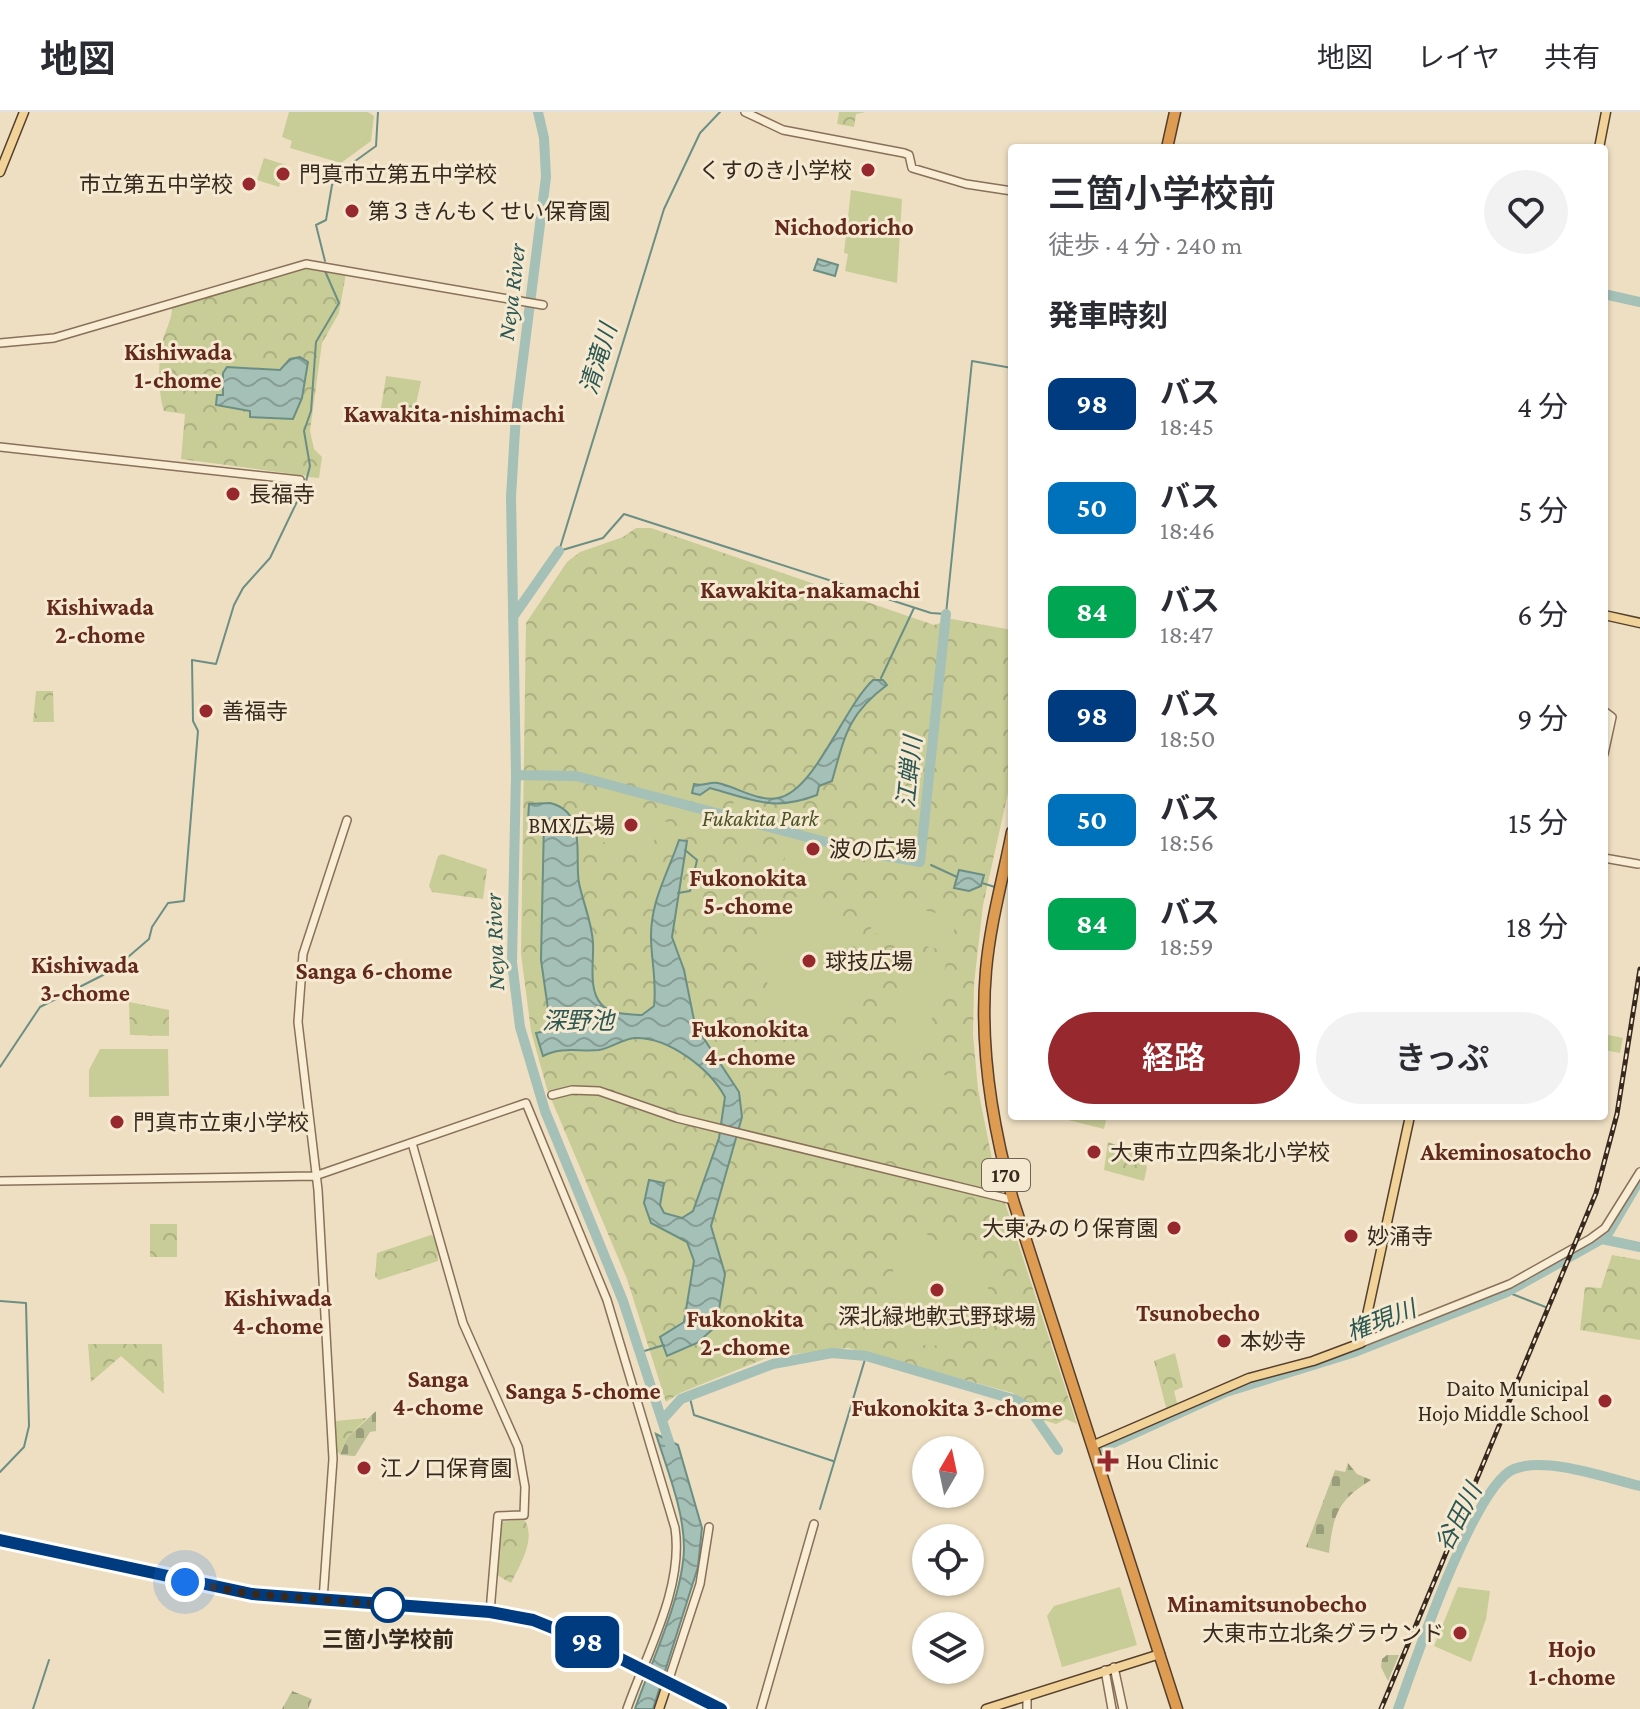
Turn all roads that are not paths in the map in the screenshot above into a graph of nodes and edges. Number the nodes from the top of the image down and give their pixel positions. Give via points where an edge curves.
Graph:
1 (24, 112) edge
2 (745, 112) edge
3 (1175, 112) edge
4 (1606, 112) edge
5 (1168, 144) edge
6 (1600, 144) edge
7 (0, 172) edge
8 (1008, 190) edge
9 (541, 304) dead end
10 (0, 343) edge
11 (0, 447) edge
12 (300, 480) dead end
13 (1608, 616) edge
14 (1640, 623) edge
15 (1608, 714) edge
16 (1608, 736) edge
17 (347, 820) dead end
18 (1008, 850) edge
19 (1608, 859) edge
20 (1638, 864) dead end
21 (552, 1095) dead end
22 (1409, 1120) edge
23 (412, 1143) junction
24 (1640, 1172) edge
25 (315, 1176) junction
26 (0, 1181) edge
27 (1013, 1200) junction
28 (1361, 1343) junction
29 (1094, 1445) junction
30 (814, 1524) dead end
31 (709, 1527) dead end
32 (0, 1540) edge
33 (323, 1600) junction
34 (490, 1612) junction
35 (1160, 1654) junction
36 (1110, 1669) junction
37 (643, 1670) junction
38 (665, 1681) junction
39 (1027, 1696) junction
40 (627, 1709) edge
41 (659, 1709) edge
42 (721, 1709) edge
43 (761, 1709) edge
44 (986, 1709) edge
45 (1027, 1709) edge
46 (1112, 1709) edge
47 (1123, 1709) edge
48 (1177, 1709) edge

1 - 7 main road
2 - 8 street via 783,130 904,153 912,168
3 - 5 highway
4 - 6 main road
9 - 10 street via 306,264 54,338
11 - 12 street
13 - 14 main road
15 - 16 street
17 - 25 street via 303,954 299,1042
18 - 27 highway, 170 via 986,970 984,1033 993,1122
19 - 20 street
21 - 27 street via 599,1091 677,1118
22 - 28 main road
23 - 25 street
23 - 34 street via 463,1323 523,1469 524,1515 498,1516
23 - 37 street via 526,1103 607,1300 675,1528 677,1553 670,1587
24 - 28 street via 1605,1228 1590,1239 1510,1284
25 - 26 street
25 - 33 street via 333,1459
27 - 29 highway, 170
28 - 29 main road via 1209,1393
29 - 35 highway, 170
30 - 43 street
31 - 38 street via 700,1584
32 - 33 main road via 221,1589
33 - 34 main road
34 - 37 main road via 545,1623
35 - 36 main road
35 - 48 highway, 170
36 - 39 main road
36 - 46 street
36 - 47 street
37 - 38 main road
37 - 40 street
38 - 41 main road
38 - 42 main road
39 - 44 main road
39 - 45 street

